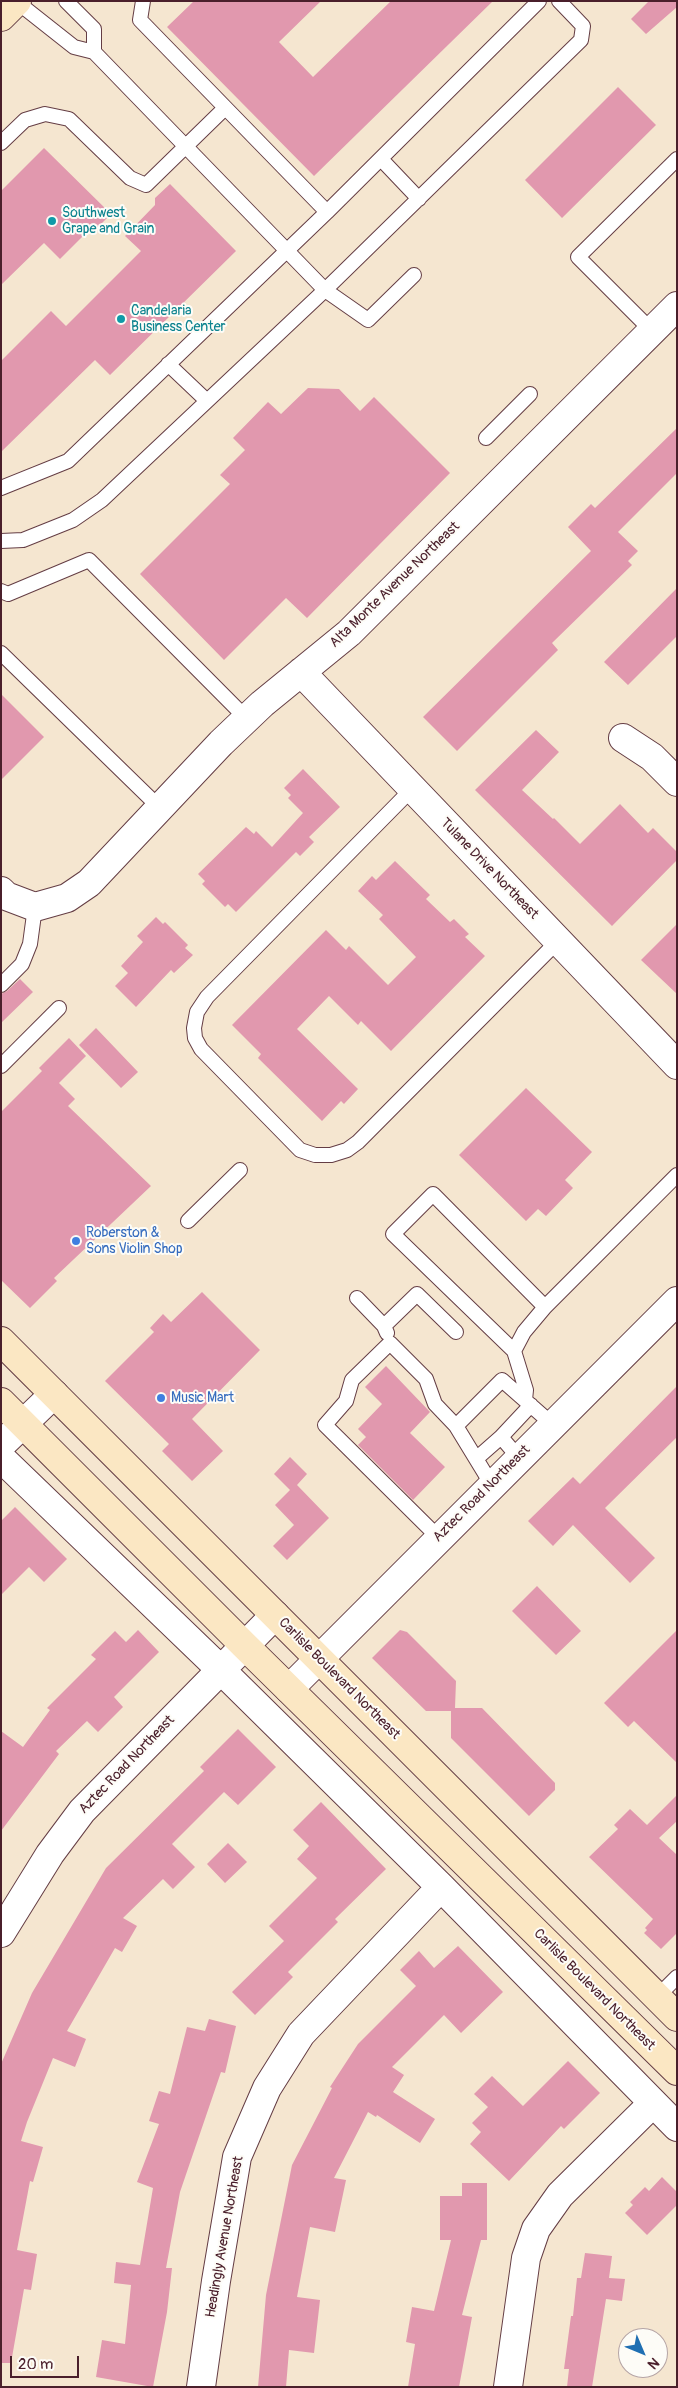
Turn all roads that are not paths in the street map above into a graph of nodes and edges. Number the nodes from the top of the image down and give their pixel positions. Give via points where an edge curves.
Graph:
1 (66, 1) edge
2 (143, 1) edge
3 (539, 1) edge
4 (559, 1) edge
5 (17, 2) edge
6 (1, 17) edge
7 (94, 52) junction
8 (225, 108) junction
9 (1, 143) edge
10 (185, 146) junction
11 (380, 159) junction
12 (677, 159) edge
13 (419, 198) junction
14 (326, 212) junction
15 (286, 251) junction
16 (414, 275) dead end
17 (325, 290) junction
18 (677, 306) edge
19 (652, 331) junction
20 (168, 364) junction
21 (530, 394) dead end
22 (207, 401) junction
23 (486, 438) dead end
24 (1, 488) edge
25 (1, 542) edge
26 (1, 591) edge
27 (1, 653) edge
28 (300, 672) junction
29 (247, 719) junction
30 (623, 738) dead end
31 (677, 782) edge
32 (412, 789) junction
33 (160, 808) junction
34 (1, 891) edge
35 (35, 907) junction
36 (558, 941) junction
37 (1, 985) edge
38 (59, 1008) dead end
39 (677, 1065) edge
40 (1, 1066) edge
41 (240, 1170) dead end
42 (677, 1175) edge
43 (188, 1221) dead end
44 (357, 1298) dead end
45 (677, 1301) edge
46 (545, 1308) junction
47 (384, 1326) junction
48 (456, 1332) dead end
49 (1, 1341) edge
50 (390, 1343) junction
51 (514, 1352) junction
52 (54, 1394) junction
53 (1, 1402) edge
54 (528, 1402) junction
55 (23, 1423) junction
56 (552, 1424) junction
57 (456, 1426) junction
58 (501, 1437) junction
59 (1, 1445) edge
60 (1, 1458) edge
61 (519, 1458) junction
62 (476, 1459) junction
63 (492, 1485) junction
64 (438, 1538) junction
65 (275, 1615) junction
66 (244, 1645) junction
67 (318, 1658) junction
68 (220, 1669) junction
69 (289, 1689) junction
70 (441, 1887) junction
71 (1, 1933) edge
72 (677, 1977) edge
73 (657, 1997) junction
74 (677, 2017) edge
75 (677, 2071) edge
76 (653, 2103) junction
77 (677, 2128) edge
78 (201, 2387) edge
79 (508, 2387) edge

1 - 7 lane via 94,29
2 - 8 lane via 140,20
3 - 11 lane
4 - 13 lane via 583,26 581,40
5 - 6 main road
5 - 7 lane via 74,47
7 - 10 lane
8 - 10 lane
8 - 14 lane
9 - 10 lane via 25,120 45,114 69,119 130,178 146,184
10 - 15 lane
11 - 13 lane
11 - 14 lane
12 - 19 lane via 578,257
13 - 17 lane
14 - 15 lane
15 - 17 lane
15 - 20 lane
16 - 17 lane via 368,320
17 - 22 lane
18 - 19 street, Alta Monte Avenue Northeast
19 - 28 street, Alta Monte Avenue Northeast via 350,633
20 - 22 lane
20 - 24 lane via 68,460
21 - 23 lane
22 - 25 lane via 102,500 73,520 23,540
26 - 29 lane via 8,594 89,560
27 - 33 lane
28 - 29 street, Alta Monte Avenue Northeast
28 - 32 street, Tulane Drive Northeast
29 - 33 street, Alta Monte Avenue Northeast
30 - 31 street via 652,758
32 - 36 street, Tulane Drive Northeast
32 - 36 lane via 207,997 197,1012 194,1028 201,1049 300,1150 315,1155 331,1155 358,1142
33 - 35 street, Alta Monte Avenue Northeast via 89,883 67,898
34 - 35 street
35 - 37 lane via 30,944 22,964
36 - 39 street, Tulane Drive Northeast
38 - 40 lane
41 - 43 lane
42 - 46 lane
44 - 47 lane
45 - 56 street, Aztec Road Northeast
46 - 51 lane via 524,1332
46 - 51 lane via 433,1194 393,1234
47 - 48 lane via 417,1294
47 - 50 lane
49 - 52 main road, Carlisle Boulevard Northeast
50 - 57 lane via 426,1379 435,1404
50 - 64 lane via 352,1380 346,1401 325,1425
51 - 54 lane
52 - 55 street
52 - 65 main road, Carlisle Boulevard Northeast
53 - 55 main road, Carlisle Boulevard Northeast
54 - 56 lane
54 - 57 lane via 502,1380
54 - 58 lane
55 - 59 street
55 - 66 main road, Carlisle Boulevard Northeast
56 - 61 street, Aztec Road Northeast
57 - 62 lane
58 - 61 lane
58 - 62 lane
60 - 68 street
61 - 63 street, Aztec Road Northeast
62 - 63 lane
63 - 64 street, Aztec Road Northeast
64 - 67 street, Aztec Road Northeast
65 - 66 street, Aztec Road Northeast
65 - 67 main road, Carlisle Boulevard Northeast
66 - 68 street, Aztec Road Northeast
66 - 69 main road, Carlisle Boulevard Northeast
67 - 69 street, Aztec Road Northeast
67 - 73 main road, Carlisle Boulevard Northeast
68 - 70 street
68 - 71 street, Aztec Road Northeast via 82,1811 50,1854
69 - 75 main road, Carlisle Boulevard Northeast
70 - 76 street
70 - 78 street, Headingly Avenue Northeast via 301,2034 267,2088 237,2157
72 - 73 lane
73 - 74 main road, Carlisle Boulevard Northeast
76 - 77 street
76 - 79 street via 560,2194 536,2228 526,2258

